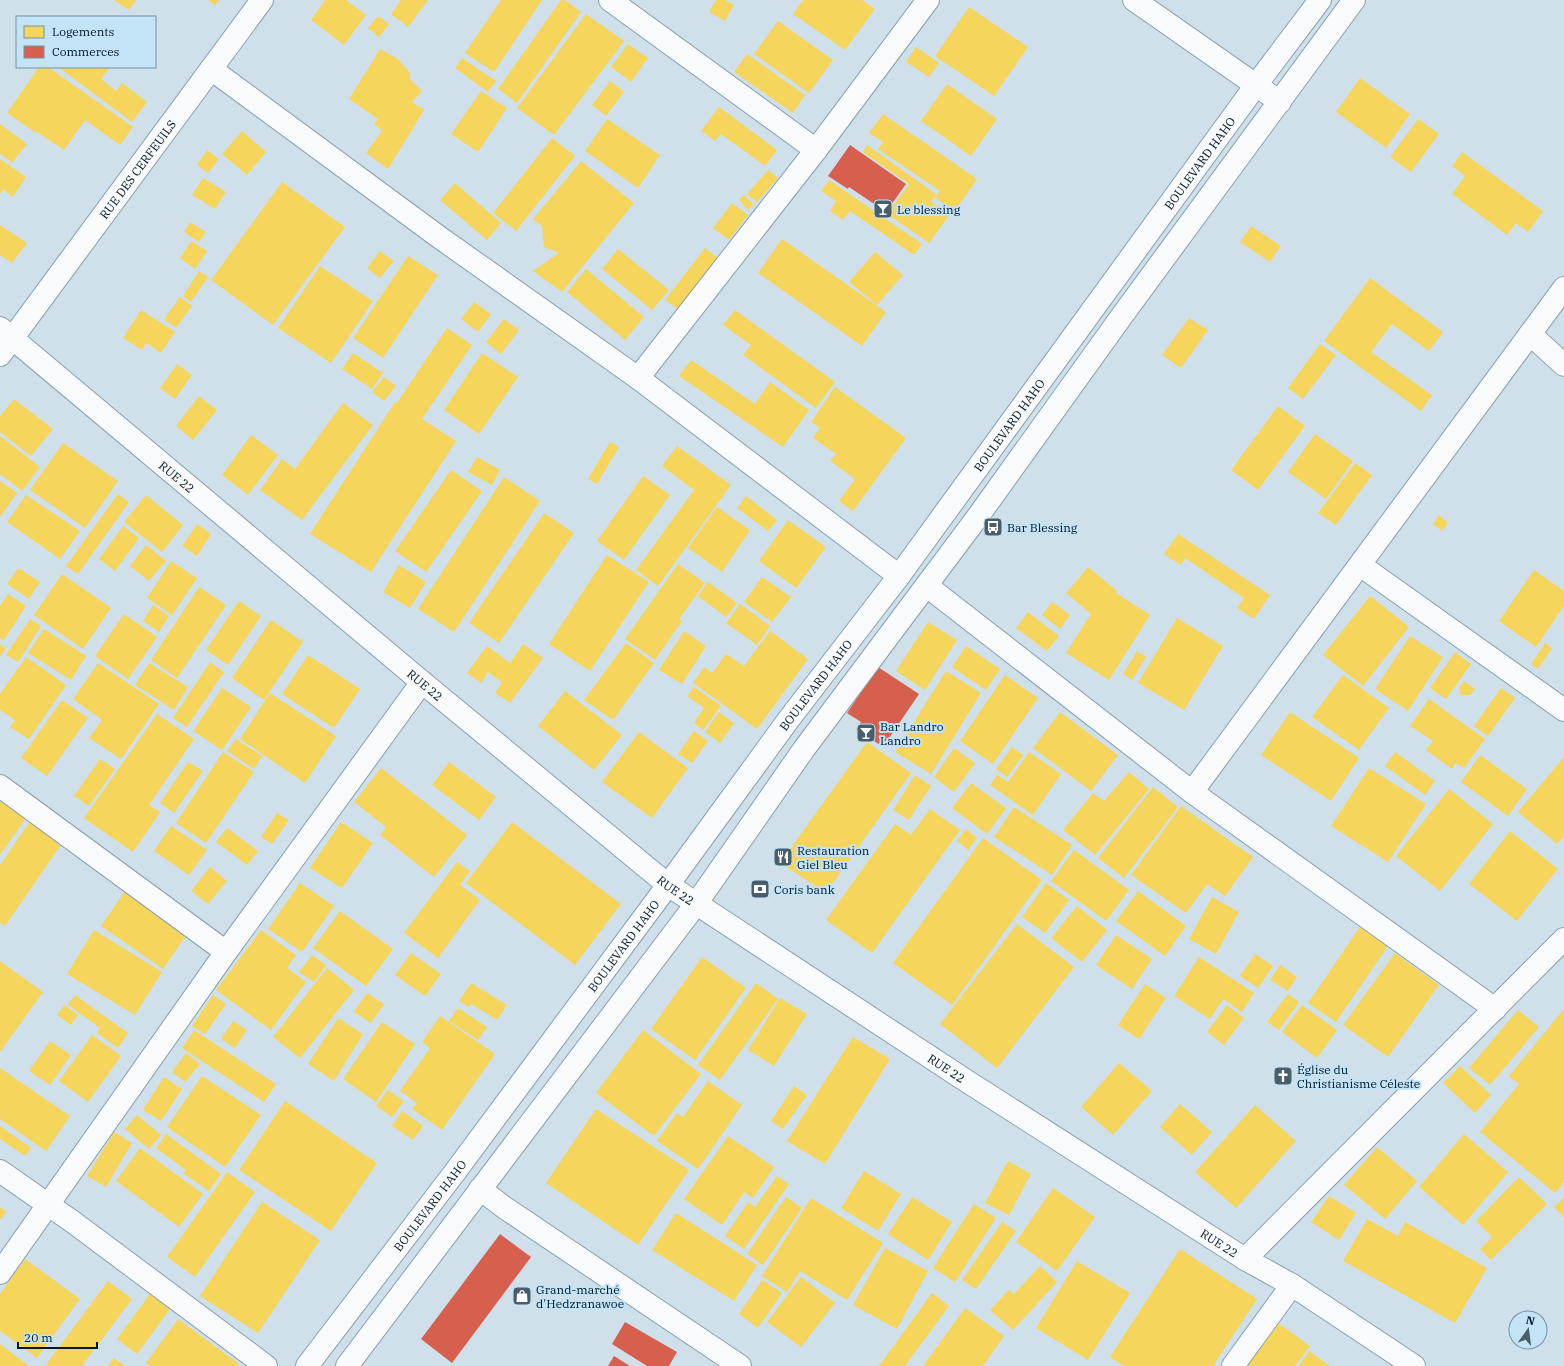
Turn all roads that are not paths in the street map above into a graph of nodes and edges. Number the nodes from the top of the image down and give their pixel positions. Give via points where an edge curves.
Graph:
1 (262, 0) edge
2 (610, 0) edge
3 (928, 0) edge
4 (1134, 0) edge
5 (1320, 0) edge
6 (1354, 0) edge
7 (211, 70) junction
8 (1256, 85) junction
9 (1280, 102) junction
10 (816, 150) junction
11 (1564, 288) edge
12 (1530, 334) junction
13 (4, 341) edge
14 (1564, 365) edge
15 (638, 378) junction
16 (1360, 565) junction
17 (899, 576) junction
18 (926, 586) junction
19 (422, 682) junction
20 (1564, 710) edge
21 (0, 786) edge
22 (1192, 792) junction
23 (668, 885) junction
24 (696, 904) junction
25 (1564, 939) edge
26 (226, 952) junction
27 (1495, 1009) junction
28 (0, 1171) edge
29 (480, 1189) junction
30 (48, 1204) junction
31 (1245, 1259) junction
32 (0, 1273) edge
33 (1292, 1285) junction
34 (266, 1366) edge
35 (307, 1366) edge
36 (347, 1366) edge
37 (740, 1366) edge
38 (1233, 1366) edge
39 (1414, 1366) edge

1 - 7 street, RUE DES CERFEUILS
2 - 10 street
3 - 10 street
4 - 8 street
5 - 8 street, BOULEVARD HAHO
6 - 9 street
7 - 13 street, RUE DES CERFEUILS
7 - 15 street via 439,237
8 - 9 street
8 - 17 street, BOULEVARD HAHO
9 - 18 street
10 - 15 street
11 - 12 street
12 - 14 street
12 - 16 street
13 - 19 street, RUE 22
15 - 17 street
16 - 20 street
16 - 22 street
17 - 23 street, BOULEVARD HAHO via 789,719
18 - 22 street
18 - 24 street via 804,749
19 - 23 street, RUE 22
19 - 26 street
21 - 26 street
22 - 27 street
23 - 24 street, RUE 22
23 - 35 street, BOULEVARD HAHO
24 - 29 street
24 - 31 street, RUE 22
25 - 27 street
26 - 30 street
27 - 31 street
28 - 30 street
29 - 36 street
29 - 37 street via 504,1208
30 - 32 street
30 - 34 street
31 - 33 street, RUE 22
33 - 38 street
33 - 39 street, RUE 22

